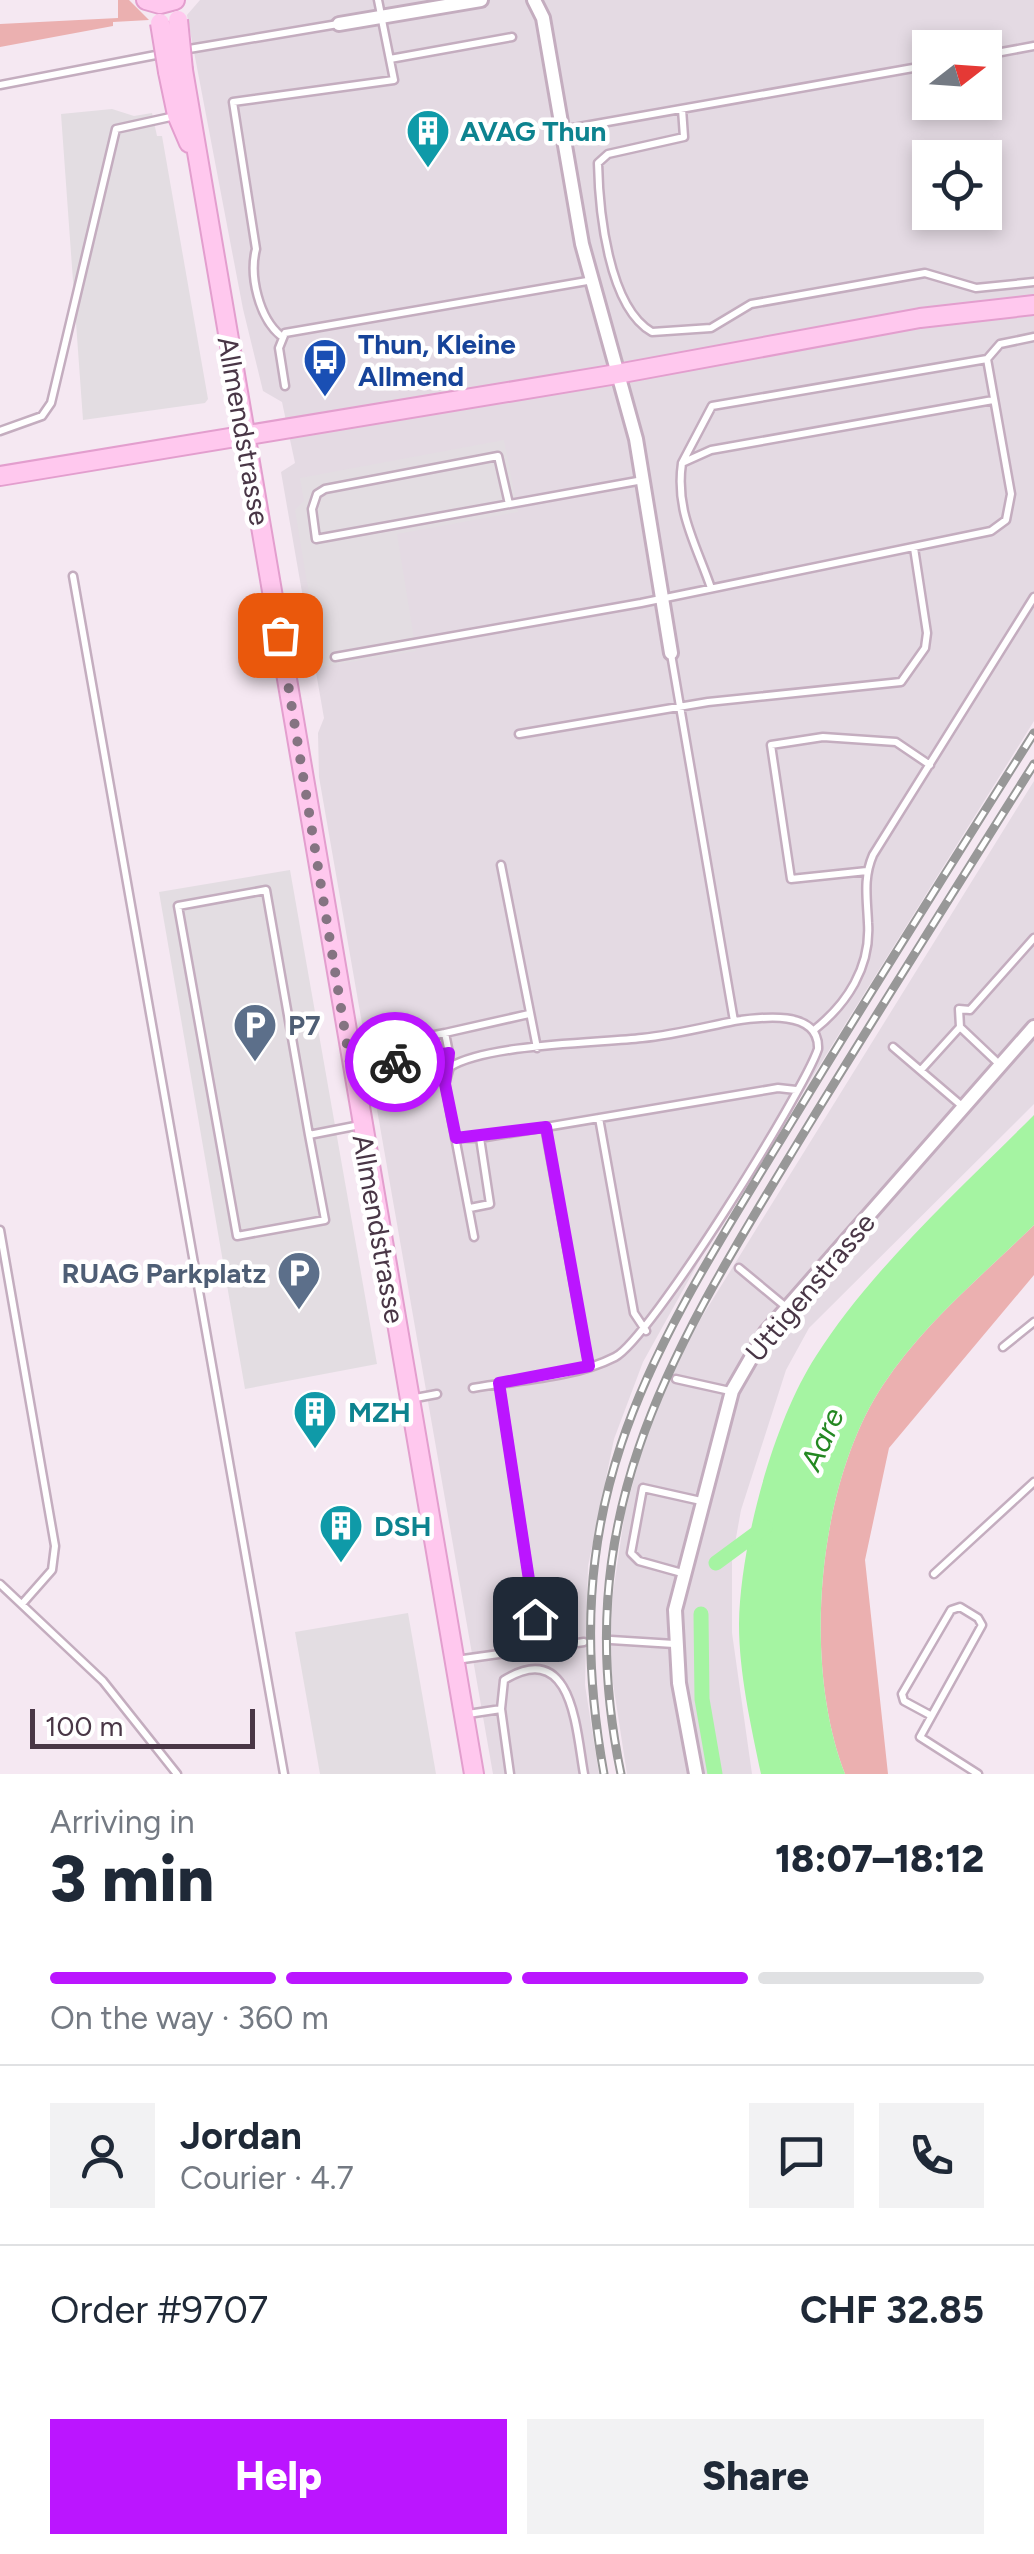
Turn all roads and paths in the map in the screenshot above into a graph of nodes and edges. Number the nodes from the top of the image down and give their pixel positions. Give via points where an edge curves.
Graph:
1 (177, 0) edge
2 (378, 0) edge
3 (481, 0) edge
4 (534, 0) edge
5 (147, 1) edge
6 (381, 16) junction
7 (169, 21) junction
8 (339, 24) joint
9 (512, 37) dead end
10 (1034, 46) edge
11 (1002, 52) edge
12 (390, 58) junction
13 (912, 68) edge
14 (176, 71) junction
15 (0, 85) edge
16 (192, 103) junction
17 (682, 109) junction
18 (176, 116) junction
19 (562, 130) junction
20 (194, 152) junction
21 (593, 280) junction
22 (1034, 282) edge
23 (1034, 304) edge
24 (282, 336) junction
25 (1034, 337) edge
26 (987, 359) junction
27 (617, 374) junction
28 (285, 386) dead end
29 (993, 400) junction
30 (0, 431) edge
31 (245, 437) junction
32 (682, 463) junction
33 (0, 476) edge
34 (643, 480) junction
35 (509, 504) junction
36 (914, 548) junction
37 (73, 576) dead end
38 (711, 588) junction
39 (661, 597) junction
40 (1034, 597) edge
41 (671, 653) joint
42 (335, 657) dead end
43 (680, 706) junction
44 (519, 734) dead end
45 (930, 766) junction
46 (501, 865) dead end
47 (867, 871) junction
48 (1034, 938) edge
49 (528, 1014) junction
50 (734, 1022) junction
51 (960, 1027) junction
52 (1034, 1027) edge
53 (814, 1030) junction
54 (445, 1033) junction
55 (893, 1047) dead end
56 (537, 1048) junction
57 (449, 1053) junction
58 (350, 1060) junction
59 (1000, 1065) junction
60 (450, 1067) junction
61 (921, 1071) junction
62 (796, 1090) junction
63 (963, 1107) junction
64 (599, 1118) junction
65 (361, 1125) junction
66 (546, 1127) junction
67 (310, 1134) junction
68 (456, 1138) junction
69 (480, 1138) junction
70 (470, 1208) junction
71 (0, 1230) edge
72 (474, 1237) dead end
73 (739, 1268) dead end
74 (788, 1308) junction
75 (1034, 1322) edge
76 (646, 1331) junction
77 (1004, 1347) dead end
78 (589, 1366) junction
79 (676, 1379) dead end
80 (499, 1383) junction
81 (473, 1388) dead end
82 (732, 1391) junction
83 (437, 1394) dead end
84 (409, 1400) junction
85 (1034, 1482) edge
86 (701, 1501) junction
87 (682, 1573) junction
88 (934, 1574) dead end
89 (0, 1584) edge
90 (22, 1604) junction
91 (535, 1619) dead end
92 (611, 1640) dead end
93 (584, 1642) dead end
94 (674, 1644) junction
95 (455, 1661) junction
96 (502, 1709) junction
97 (464, 1714) junction
98 (930, 1715) junction
99 (177, 1774) edge
100 (284, 1774) edge
101 (474, 1774) edge
102 (510, 1774) edge
103 (584, 1774) edge
104 (696, 1774) edge
105 (978, 1774) edge

1 - 5 main road
1 - 7 main road, Allmendstrasse
2 - 6 lane
3 - 6 street
4 - 19 street via 543,18
5 - 7 main road, Allmendstrasse
6 - 8 street
6 - 12 lane
7 - 14 main road, Allmendstrasse, bridge
8 - 15 lane
9 - 12 lane
10 - 11 lane
12 - 24 lane via 394,80 233,102 256,249 252,262 264,317
13 - 17 lane
14 - 16 main road, Allmendstrasse
14 - 18 main road, Allmendstrasse
16 - 18 lane
16 - 20 main road, Allmendstrasse
17 - 19 lane
17 - 22 lane via 684,137 608,154 598,163 612,270 632,314 652,332 711,328 751,304 926,273 976,288
18 - 20 main road, Allmendstrasse
18 - 30 lane via 116,129 52,403 42,416
19 - 21 street
20 - 31 main road, Allmendstrasse
21 - 24 lane
21 - 27 street
23 - 27 main road via 920,318
24 - 28 lane
25 - 26 lane via 1000,344
26 - 29 lane
26 - 32 lane via 712,406
27 - 31 main road
27 - 34 street
29 - 32 lane via 712,450
29 - 36 lane via 1011,494 1006,520 980,535
31 - 33 main road
31 - 58 main road, Allmendstrasse
32 - 38 lane via 678,487 688,539
34 - 35 lane
34 - 39 street
35 - 35 lane via 498,456 325,490 312,509 316,539
36 - 38 lane
36 - 43 lane via 928,633 902,682
37 - 100 lane
38 - 39 lane
39 - 41 street
39 - 42 lane
40 - 45 lane
41 - 43 lane
43 - 44 lane
43 - 50 lane
45 - 47 lane
45 - 47 lane via 896,742 823,737 771,745 791,879
46 - 49 lane
47 - 53 lane via 867,951 844,1004
48 - 51 lane via 970,1010 960,1009
49 - 54 lane
49 - 56 lane
50 - 53 lane via 772,1017
50 - 56 lane
51 - 59 lane
51 - 61 lane
52 - 59 street, Uttigenstrasse
53 - 62 lane via 818,1049
54 - 57 lane
54 - 58 lane
55 - 61 lane
56 - 60 lane
57 - 58 lane
57 - 60 lane
58 - 65 main road, Allmendstrasse
59 - 63 street, Uttigenstrasse
60 - 68 lane via 445,1084
61 - 63 lane
62 - 64 lane
62 - 76 lane
63 - 74 street, Uttigenstrasse
64 - 66 lane
64 - 76 lane via 634,1313
65 - 67 lane
65 - 84 main road, Allmendstrasse
66 - 69 lane
66 - 78 lane
67 - 67 lane via 325,1220 237,1236 178,906 266,890
68 - 69 lane
68 - 70 lane
69 - 70 lane via 490,1204
70 - 72 lane
71 - 90 lane via 55,1546 52,1570
73 - 74 lane
74 - 82 street, Uttigenstrasse via 754,1349
75 - 77 lane
76 - 78 lane via 618,1356
78 - 80 lane
79 - 82 lane
80 - 81 lane
80 - 91 lane
82 - 86 street, Uttigenstrasse
83 - 84 lane
84 - 95 main road, Allmendstrasse
85 - 88 lane
86 - 87 street, Uttigenstrasse
86 - 87 lane via 644,1488 631,1553
87 - 94 street, Uttigenstrasse
89 - 90 lane
90 - 99 lane via 103,1681
92 - 94 lane
93 - 95 lane
94 - 104 street, Uttigenstrasse
95 - 97 main road, Allmendstrasse
96 - 97 lane
96 - 102 lane
96 - 103 lane via 504,1680 516,1672 534,1669 558,1680 568,1690
97 - 101 main road, Allmendstrasse
98 - 98 lane via 902,1694 951,1610 960,1608 982,1625
98 - 105 lane via 922,1741

